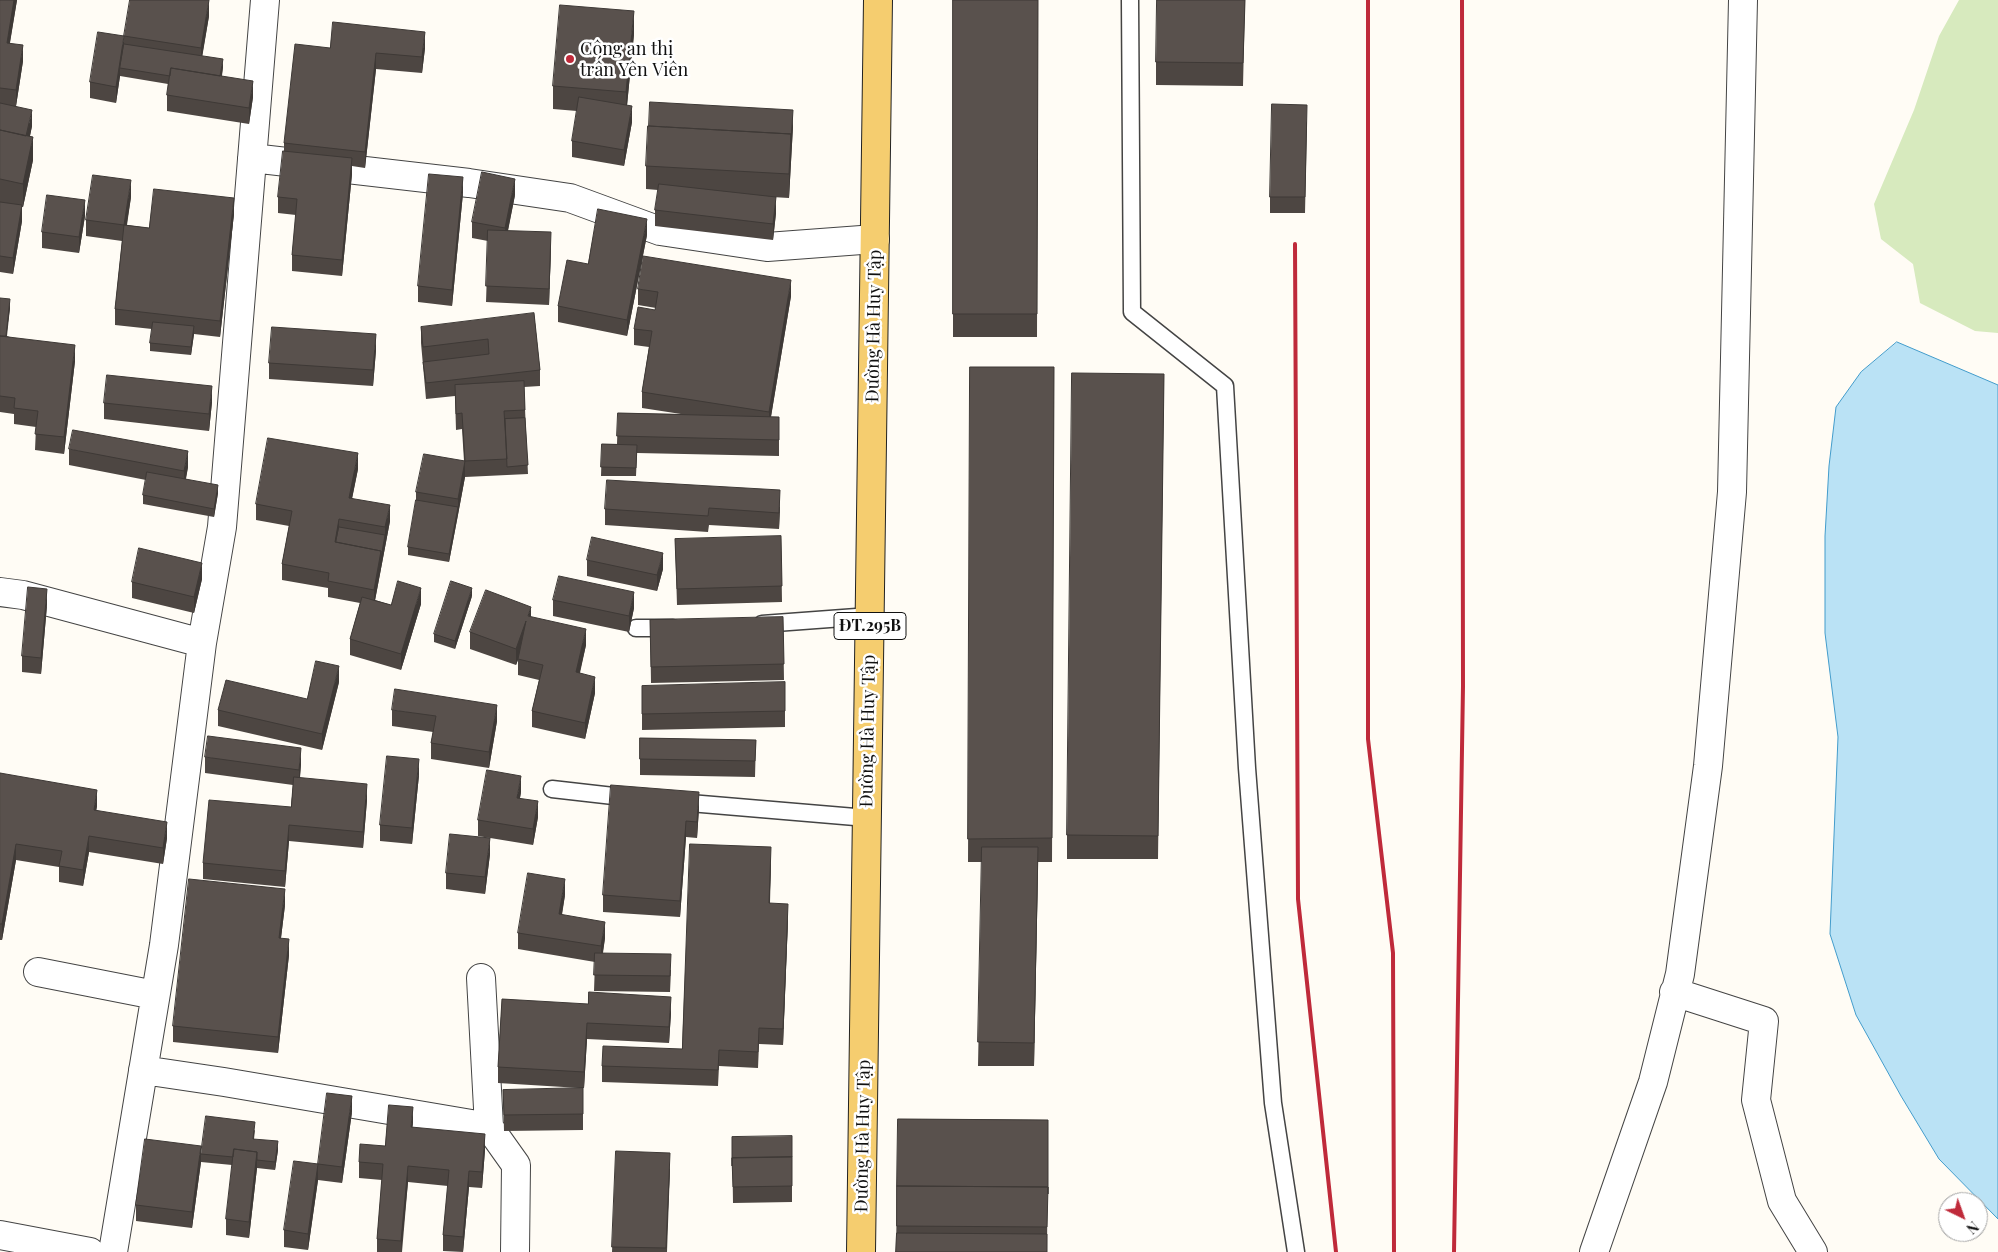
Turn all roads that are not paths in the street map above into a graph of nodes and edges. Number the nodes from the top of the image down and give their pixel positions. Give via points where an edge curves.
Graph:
1 (265, 0) edge
2 (878, 0) edge
3 (1130, 0) edge
4 (1743, 0) edge
5 (252, 158) junction
6 (875, 239) junction
7 (0, 592) edge
8 (870, 616) junction
9 (745, 625) edge
10 (636, 628) dead end
11 (690, 628) edge
12 (202, 643) junction
13 (552, 790) dead end
14 (867, 818) junction
15 (38, 972) dead end
16 (481, 978) dead end
17 (1674, 992) junction
18 (155, 995) junction
19 (143, 1070) junction
20 (489, 1127) junction
21 (0, 1235) edge
22 (90, 1252) edge
23 (113, 1252) edge
24 (515, 1252) edge
25 (861, 1252) edge
26 (1296, 1252) edge
27 (1594, 1252) edge
28 (1814, 1252) edge

1 - 5 street
2 - 6 main road, Đường Hà Huy Tập / ĐT.295B
3 - 26 lane via 1132,312 1225,386 1247,768 1273,1103
4 - 17 street via 1732,492 1708,766 1680,974
5 - 6 street via 570,198 660,231 767,247
5 - 12 street via 222,527
6 - 8 main road, Đường Hà Huy Tập / ĐT.295B
7 - 12 street via 23,595
8 - 9 lane
8 - 14 main road, Đường Hà Huy Tập / ĐT.295B
10 - 11 lane
12 - 18 street
13 - 14 lane
14 - 25 main road, Đường Hà Huy Tập / ĐT.295B
15 - 18 street
16 - 20 street
17 - 27 street via 1653,1082
17 - 28 street via 1764,1021 1756,1100 1782,1201
18 - 19 street
19 - 20 street
19 - 23 street
20 - 24 street via 516,1165
21 - 22 street

